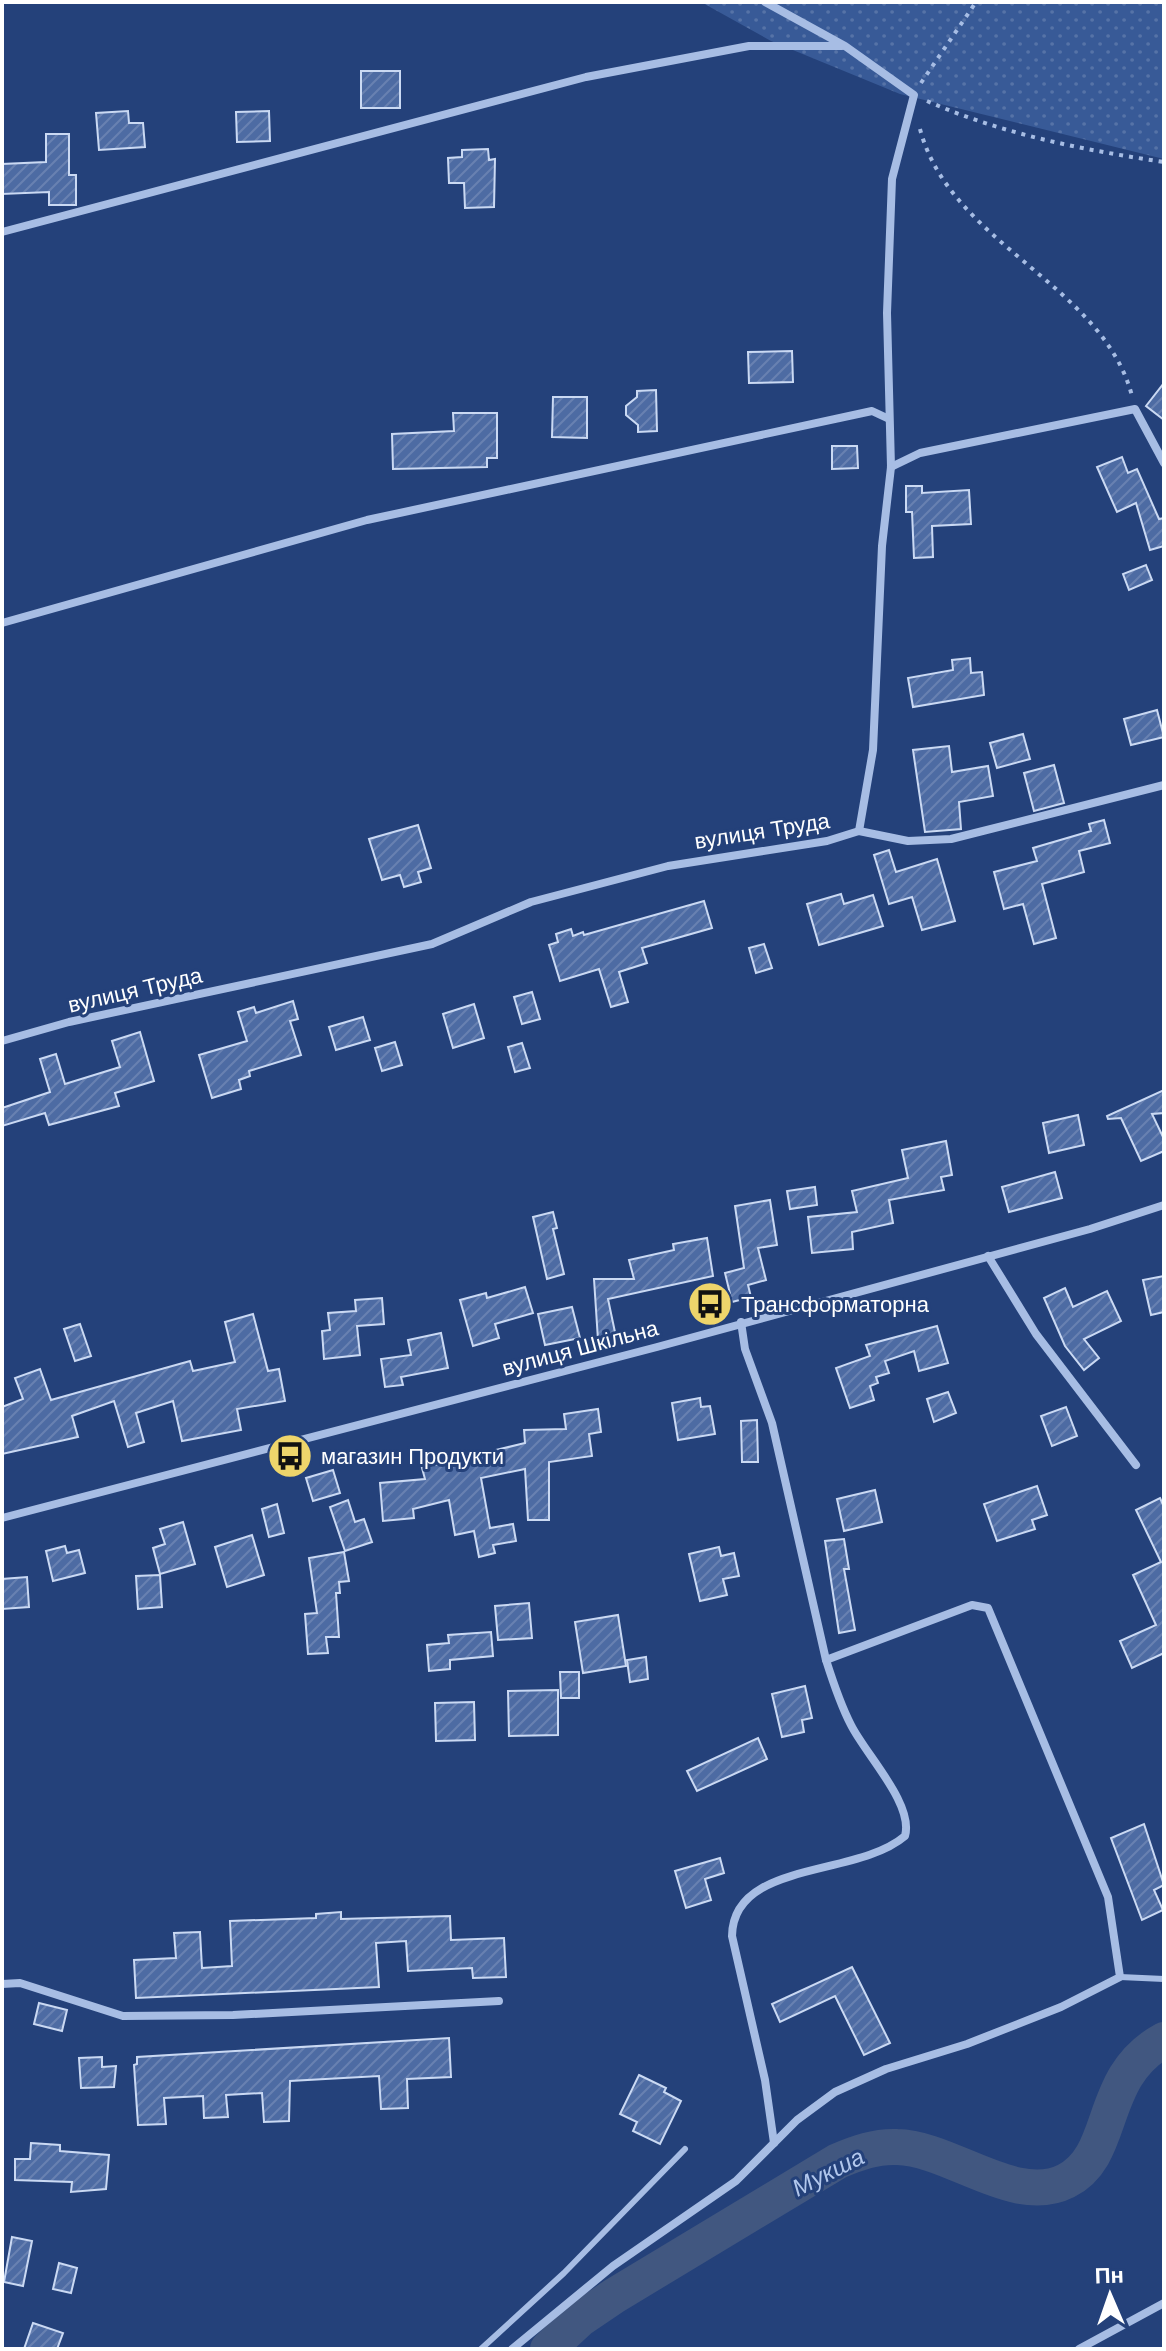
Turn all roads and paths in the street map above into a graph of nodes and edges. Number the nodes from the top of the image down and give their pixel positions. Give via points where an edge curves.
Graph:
1 (765, 2) edge
2 (976, 2) edge
3 (845, 46) junction
4 (914, 95) junction
5 (919, 125) dead end
6 (1164, 162) edge
7 (2, 232) edge
8 (1135, 409) junction
9 (887, 418) junction
10 (1164, 463) edge
11 (891, 467) junction
12 (2, 623) edge
13 (1164, 785) edge
14 (859, 831) junction
15 (2, 1041) edge
16 (1164, 1205) edge
17 (988, 1256) junction
18 (741, 1322) junction
19 (1136, 1465) dead end
20 (2, 1518) edge
21 (826, 1660) junction
22 (1120, 1977) junction
23 (1164, 1979) edge
24 (2, 1984) edge
25 (499, 2001) dead end
26 (774, 2143) junction
27 (685, 2149) dead end
28 (1164, 2303) edge
29 (481, 2349) edge
30 (512, 2349) edge
31 (1079, 2349) edge

1 - 3 street
2 - 4 path
3 - 4 street
3 - 7 street via 749,46 586,77
4 - 6 path via 1026,135
4 - 9 street, вулиця Труда via 892,179
5 - 8 path via 944,179 971,211 1099,331 1126,375
8 - 10 street
8 - 11 street via 920,453
9 - 11 street, вулиця Труда
9 - 12 street via 872,411 487,491 298,537
11 - 14 street, вулиця Труда via 873,750
13 - 14 street via 951,839 908,841
14 - 15 street, вулиця Труда via 827,841 668,866 531,902 420,947
16 - 17 street, вулиця Шкільна
17 - 18 street, вулиця Шкільна
17 - 19 street via 1036,1334
18 - 20 street, вулиця Шкільна
18 - 21 street via 745,1349 772,1423
21 - 22 street via 972,1605 988,1608 1108,1897
21 - 26 street via 851,1726 908,1825 905,1836 874,1855 757,1890 741,1901 732,1917
22 - 23 lane
22 - 26 street via 1061,2007 835,2092
24 - 25 street via 20,1983 123,2016
26 - 30 street via 736,2181 613,2266
27 - 29 lane
28 - 31 street

